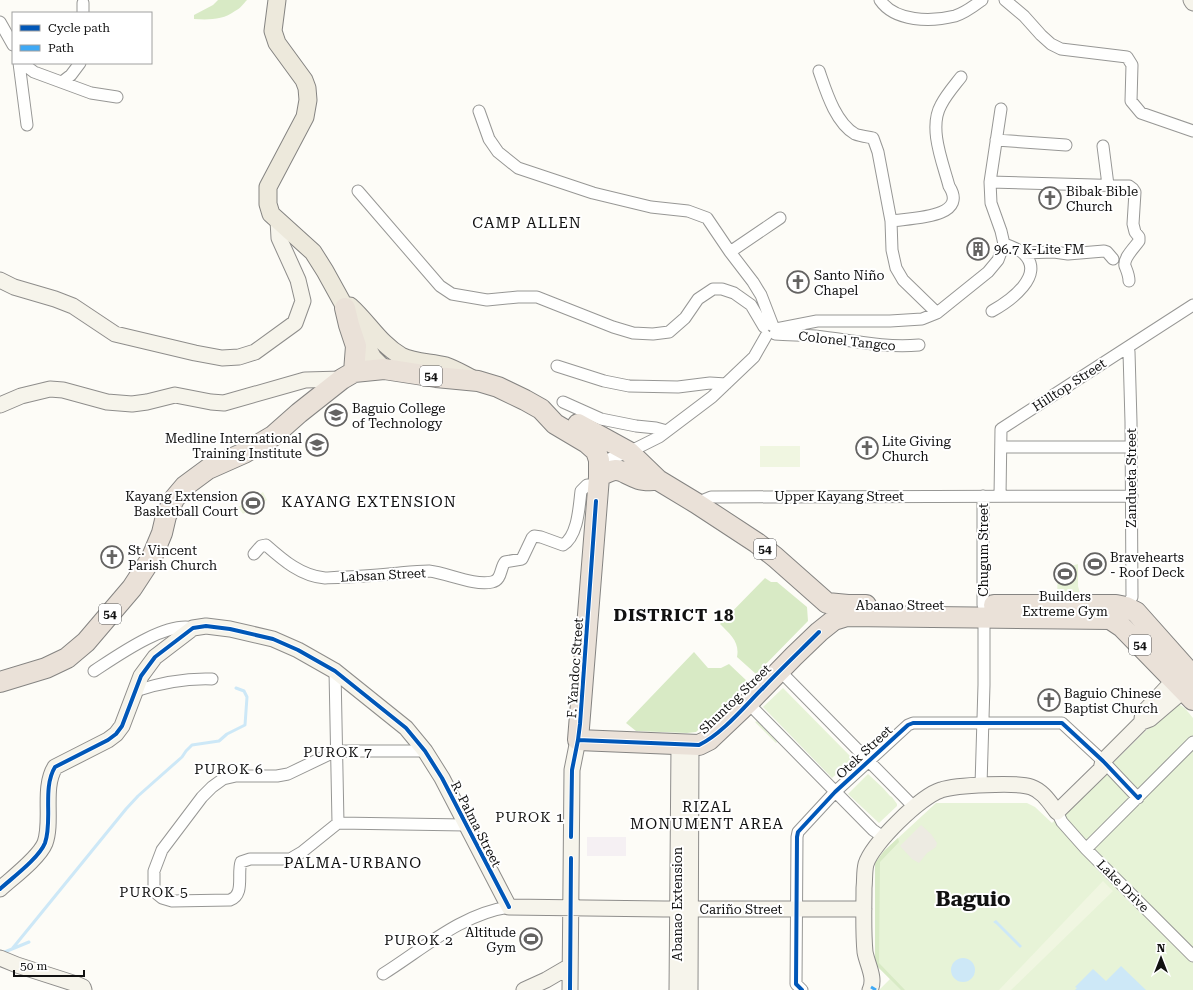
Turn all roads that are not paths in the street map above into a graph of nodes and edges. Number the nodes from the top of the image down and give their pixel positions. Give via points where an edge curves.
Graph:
1 (276, 0) edge
2 (880, 0) edge
3 (982, 0) edge
4 (1005, 0) edge
5 (1191, 0) edge
6 (1193, 3) edge
7 (0, 22) edge
8 (12, 43) edge
9 (20, 64) edge
10 (22, 64) edge
11 (79, 64) edge
12 (819, 71) dead end
13 (961, 77) dead end
14 (62, 82) junction
15 (117, 96) dead end
16 (1001, 109) dead end
17 (478, 111) dead end
18 (27, 125) dead end
19 (1193, 131) edge
20 (996, 140) junction
21 (1066, 145) dead end
22 (1103, 146) dead end
23 (990, 182) junction
24 (1108, 184) junction
25 (358, 191) dead end
26 (780, 218) dead end
27 (278, 220) junction
28 (891, 221) junction
29 (1004, 244) junction
30 (730, 252) junction
31 (1023, 253) junction
32 (1113, 259) dead end
33 (0, 280) edge
34 (1130, 281) dead end
35 (341, 302) junction
36 (1193, 305) edge
37 (992, 310) dead end
38 (937, 313) junction
39 (771, 331) junction
40 (919, 345) dead end
41 (1127, 348) junction
42 (557, 366) dead end
43 (384, 369) junction
44 (348, 376) junction
45 (478, 381) junction
46 (726, 384) junction
47 (563, 402) dead end
48 (0, 405) edge
49 (541, 409) junction
50 (667, 431) junction
51 (1001, 447) junction
52 (1131, 447) junction
53 (629, 452) junction
54 (599, 477) junction
55 (658, 480) junction
56 (983, 496) junction
57 (1000, 496) junction
58 (1132, 496) junction
59 (696, 503) junction
60 (254, 554) dead end
61 (827, 603) junction
62 (1126, 607) junction
63 (909, 611) junction
64 (983, 611) junction
65 (848, 616) joint
66 (193, 628) junction
67 (820, 632) junction
68 (94, 671) dead end
69 (335, 671) junction
70 (780, 671) junction
71 (3, 679) edge
72 (212, 679) dead end
73 (1188, 679) edge
74 (135, 691) junction
75 (748, 703) junction
76 (983, 723) junction
77 (578, 740) junction
78 (1193, 742) edge
79 (685, 745) junction
80 (336, 751) junction
81 (425, 751) junction
82 (868, 761) junction
83 (1103, 762) junction
84 (981, 785) junction
85 (835, 792) junction
86 (1138, 798) junction
87 (914, 807) junction
88 (1054, 809) junction
89 (338, 823) junction
90 (466, 825) junction
91 (884, 838) junction
92 (1086, 849) junction
93 (0, 889) edge
94 (509, 907) junction
95 (570, 908) junction
96 (684, 909) junction
97 (796, 909) junction
98 (864, 909) junction
99 (1193, 956) edge
100 (0, 958) edge
101 (570, 966) junction
102 (383, 974) dead end
103 (84, 990) edge
104 (524, 990) edge
105 (570, 990) edge
106 (677, 990) edge
107 (690, 990) edge
108 (802, 990) edge
109 (870, 990) edge

1 - 27 main road via 273,30 277,43 304,80 308,100 305,117 268,187 271,214
2 - 3 street via 884,7 899,15 918,19 956,15
4 - 19 street via 1024,16 1040,35 1061,49 1127,57 1132,64 1131,101 1141,113
5 - 6 street
7 - 8 street
9 - 18 street
10 - 14 street via 34,72
11 - 14 street
12 - 28 street via 831,104 843,123 855,134 873,138
13 - 28 street via 940,106 936,117 938,148 953,192 953,202 947,210 933,215
14 - 15 street via 90,92
16 - 20 street
17 - 30 street via 489,139 498,152 518,168 593,193 652,207 688,211 707,218
20 - 21 street
20 - 23 street
22 - 24 street
23 - 24 street
23 - 29 street via 991,204
24 - 34 street via 1129,186 1135,192 1133,224 1139,241 1124,264
25 - 39 street via 440,286 452,294 487,300 537,297 613,327 633,333 653,334 669,332 685,318 698,299 713,289 722,289 734,293 751,305
26 - 30 street
27 - 33 street via 279,238 298,280 303,301 295,323 255,352 239,357 222,358 195,353 115,334 73,306
27 - 35 main road via 313,252
28 - 38 street via 892,250 896,268 903,280
29 - 31 street
29 - 38 street via 998,260 988,272
30 - 39 street via 760,295
31 - 32 street via 1068,254 1104,251
31 - 37 street via 1031,266 1027,279 1017,294
35 - 43 main road via 372,358
35 - 44 highway via 356,346
35 - 45 main road via 362,317 376,336 401,356 446,366
36 - 41 street, Hilltop Street
38 - 39 street via 922,319 817,321
39 - 40 street, Colonel Tangco via 874,345
39 - 46 street via 754,357
41 - 51 street, Hilltop Street via 1001,429
41 - 52 street, Zandueta Street via 1130,352
42 - 46 street via 629,386 678,387
43 - 44 highway, 54
43 - 45 highway, 54
44 - 48 street via 305,380 224,403 175,395 132,404 107,402 63,390 50,390 21,396
44 - 71 highway, 54 via 273,436 208,470 185,486 174,498 147,565 132,588 86,642 67,658 46,668
45 - 49 highway, 54 via 498,387
46 - 50 street
47 - 50 street via 601,420
49 - 53 highway, 54 via 562,415
49 - 54 highway via 555,424 596,451
50 - 53 street via 659,438
51 - 52 street
51 - 57 street, Hilltop Street
52 - 58 street, Zandueta Street
53 - 54 street via 609,459
53 - 55 highway, 54
54 - 55 highway via 615,469 639,478
54 - 60 street, Labsan Street via 580,491 577,519 568,543 563,545 534,536 522,559 505,562 497,580 492,582 462,579 430,571 314,577 290,565 266,544
54 - 77 highway, F. Yandoc Street
55 - 59 highway, 54
56 - 57 street, Upper Kayang Street
56 - 59 street, Upper Kayang Street via 712,496
56 - 64 street, Chugum Street
57 - 58 street, Upper Kayang Street
58 - 62 street, Zandueta Street via 1132,597
59 - 61 highway, 54 via 763,547
61 - 63 highway, Abanao Street / 54
61 - 67 highway, Shuntog Street via 827,616
62 - 64 highway, Abanao Street / 54 via 1106,605
62 - 73 highway, 54 via 1136,612
63 - 64 highway, Abanao Street / 54
63 - 65 highway, Abanao Street / 54
64 - 73 highway, Abanao Street / 54 via 1110,619
64 - 76 street, Chugum Street
65 - 67 highway, Shuntog Street / 54 via 834,620
66 - 68 street via 186,626 159,633
66 - 69 street, R. Palma Street via 206,626 230,629 273,640 298,650
66 - 74 street via 155,657 141,676
67 - 70 highway, Shuntog Street
69 - 80 street
69 - 81 street, R. Palma Street via 406,728
70 - 75 highway, Shuntog Street
70 - 82 street
72 - 74 street via 180,680
73 - 83 street via 1150,719 1142,722
74 - 93 street via 122,726 116,734 55,767 49,783 47,835 44,844 34,859
75 - 79 highway, Shuntog Street via 709,740 699,745
75 - 85 street
76 - 82 street, Otek Street via 913,723
76 - 83 street, Otek Street via 1062,723
76 - 84 street, Chugum Street
77 - 79 highway, Shuntog Street
77 - 95 street, F. Yandoc Street via 572,770
78 - 86 street
79 - 96 street, Abanao Extension
80 - 81 street
80 - 89 street
80 - 89 street via 288,774 236,776 212,787 162,850 154,871 154,889 157,894 172,901 230,900 239,893 241,862 250,859 290,859
81 - 90 street, R. Palma Street
82 - 85 street, Otek Street
82 - 87 street
83 - 86 street, Otek Street
83 - 88 street via 1094,763
84 - 87 street via 941,790
84 - 88 street via 1032,787 1044,795
85 - 91 street
85 - 97 street, Otek Street via 798,832
86 - 92 street
87 - 91 street
88 - 92 street, Lake Drive
89 - 90 street, R. Palma Street
90 - 94 street, R. Palma Street
91 - 98 street via 867,862
92 - 99 street, Lake Drive
94 - 95 street, Cariño Street
94 - 102 street via 496,909 471,919 428,942 412,956
95 - 96 street, Cariño Street
95 - 101 street, F. Yandoc Street
96 - 97 street, Cariño Street
96 - 106 street, Abanao Extension
96 - 107 street, Abanao Extension
97 - 98 street, Cariño Street
97 - 108 street, Otek Street via 796,984
98 - 109 street via 865,952 872,980
100 - 103 street via 76,984
101 - 104 street
101 - 105 street, F. Yandoc Street

